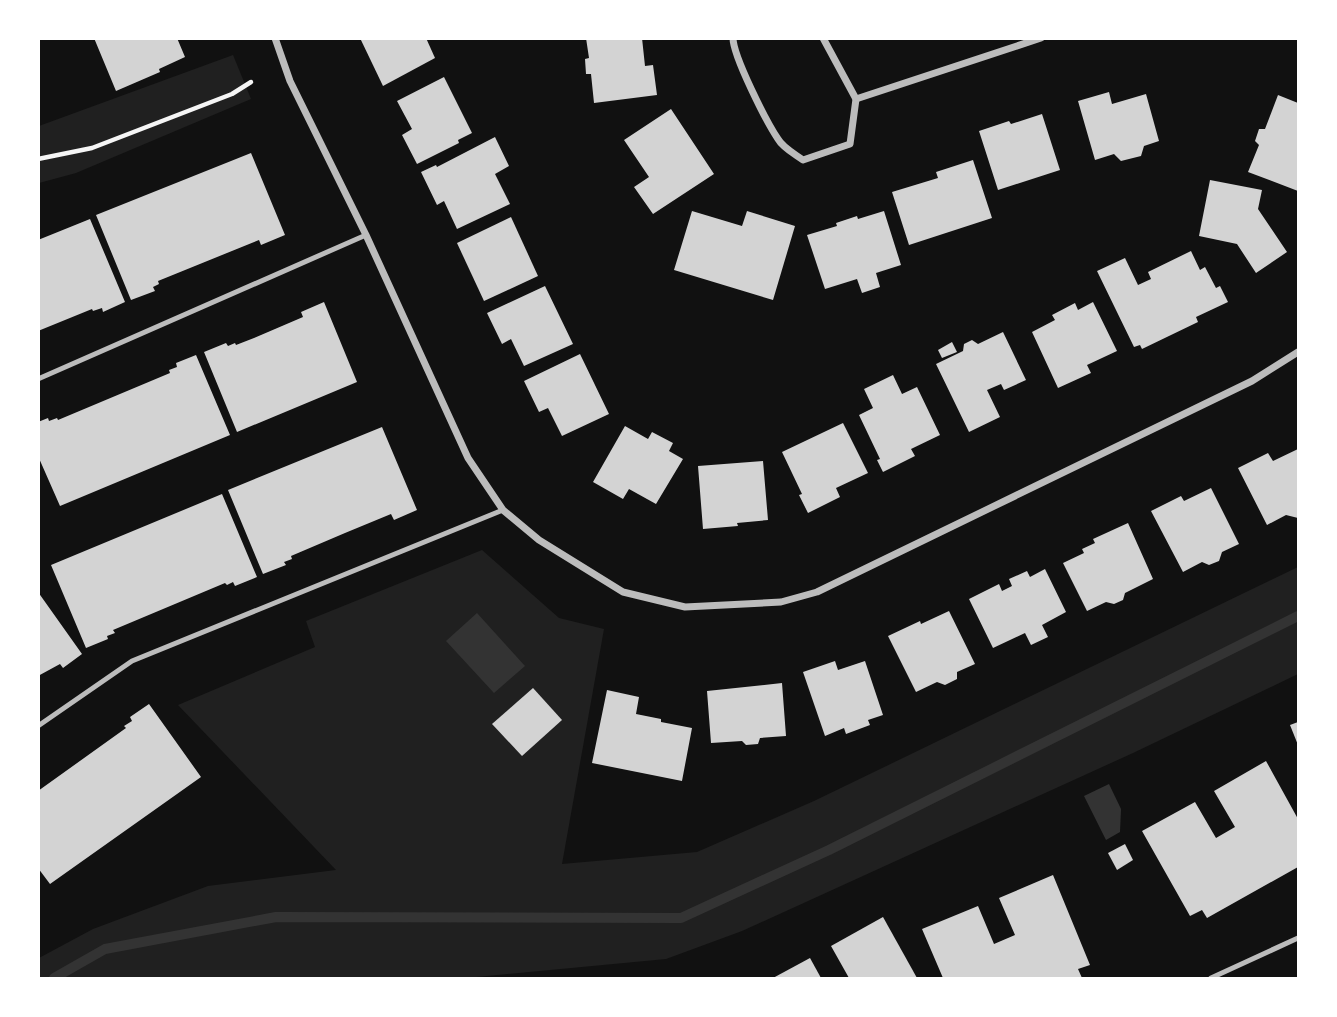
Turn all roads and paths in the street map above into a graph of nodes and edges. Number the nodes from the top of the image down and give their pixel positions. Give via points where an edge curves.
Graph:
1 (275, 38) edge
2 (733, 38) edge
3 (822, 38) edge
4 (1041, 38) edge
5 (251, 82) dead end
6 (856, 99) junction
7 (38, 159) edge
8 (366, 235) junction
9 (1298, 352) edge
10 (38, 379) edge
11 (503, 510) junction
12 (38, 726) edge
13 (1298, 938) edge
14 (1211, 978) edge

1 - 8 street via 290,81
2 - 6 street via 779,141 803,160 850,144
3 - 6 street
4 - 6 street
5 - 7 path via 232,94 92,148
8 - 10 lane
8 - 11 street via 468,458
9 - 11 street via 1252,381 817,592 781,602 685,607 623,592 539,540
11 - 12 lane via 132,661
13 - 14 lane

